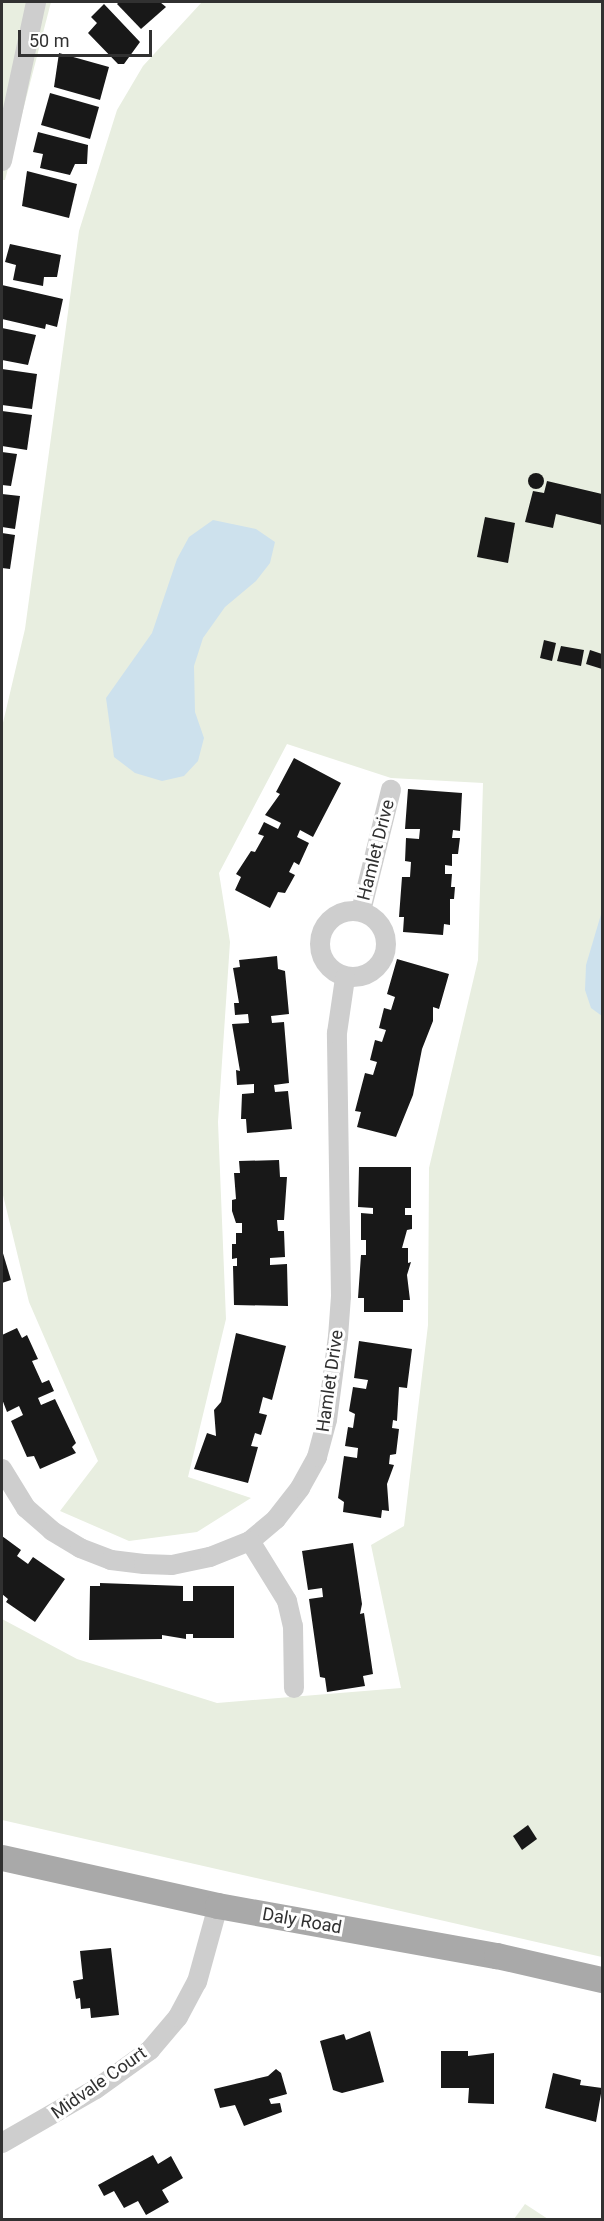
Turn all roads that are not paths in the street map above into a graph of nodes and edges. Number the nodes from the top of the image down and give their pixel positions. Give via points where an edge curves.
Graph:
1 (36, 2) edge
2 (2, 161) edge
3 (391, 790) dead end
4 (361, 911) junction
5 (345, 978) junction
6 (2, 1469) edge
7 (250, 1541) junction
8 (294, 1688) dead end
9 (2, 1858) edge
10 (218, 1906) junction
11 (603, 1980) edge
12 (2, 2143) edge

1 - 2 street
3 - 4 street, Hamlet Drive
4 - 5 street, Hamlet Drive via 378,923 384,933 384,951 378,965 363,975
4 - 5 street, Hamlet Drive via 347,910 335,916 322,937 324,960
5 - 7 street, Hamlet Drive via 337,1034 341,1296 327,1420 317,1457 300,1488 276,1519
6 - 7 street, Hamlet Drive via 26,1508 52,1531 111,1560 172,1564 210,1557
7 - 8 street via 286,1600 293,1626
9 - 10 main road, Daly Road
10 - 11 main road, Daly Road via 497,1956
10 - 12 street, Midvale Court via 197,1982 178,2017 150,2050 96,2089

